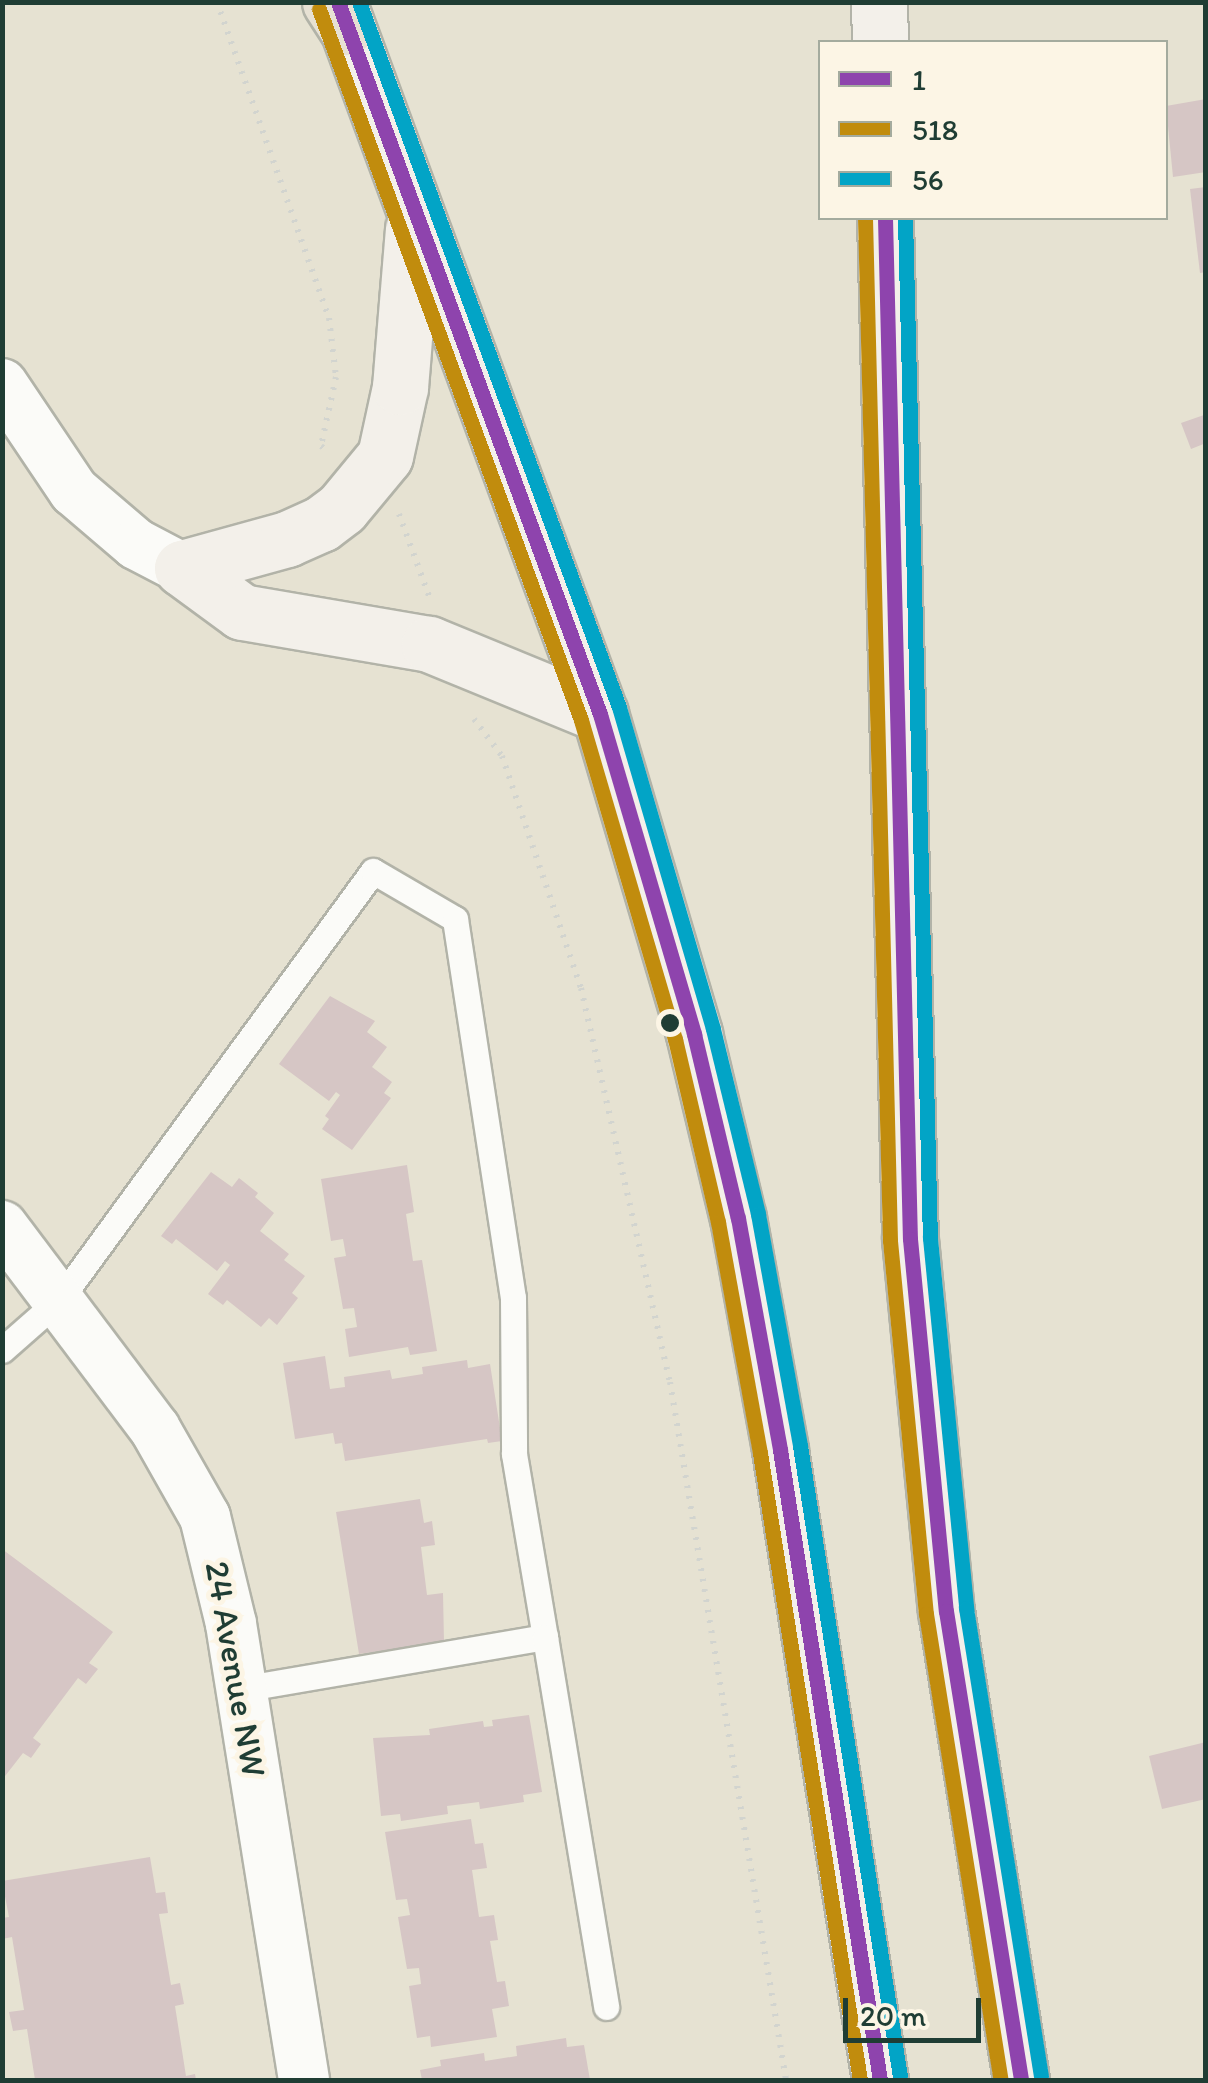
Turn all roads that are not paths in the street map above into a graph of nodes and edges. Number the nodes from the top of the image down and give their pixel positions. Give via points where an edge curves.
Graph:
1 (879, 2) edge
2 (338, 11) edge
3 (880, 40) edge
4 (414, 212) junction
5 (885, 220) edge
6 (2, 384) edge
7 (182, 568) junction
8 (600, 714) junction
9 (2, 1226) edge
10 (60, 1299) junction
11 (2, 1350) edge
12 (545, 1637) junction
13 (242, 1689) junction
14 (606, 2007) dead end
15 (304, 2080) edge
16 (880, 2080) edge
17 (1021, 2080) edge

1 - 3 main road
2 - 4 main road
4 - 7 main road via 394,421 384,456 365,484 321,524
4 - 8 main road
5 - 17 main road via 910,1239 946,1611
6 - 7 street via 74,491 122,534
7 - 8 main road via 242,612 429,644
8 - 16 main road via 689,1016 738,1218
9 - 10 street, 24 Avenue NW
10 - 11 lane
10 - 12 lane via 374,871 455,919 513,1298 514,1454
10 - 13 street, 24 Avenue NW via 155,1429 204,1517 220,1564
12 - 13 lane
12 - 14 lane
13 - 15 street, 24 Avenue NW

